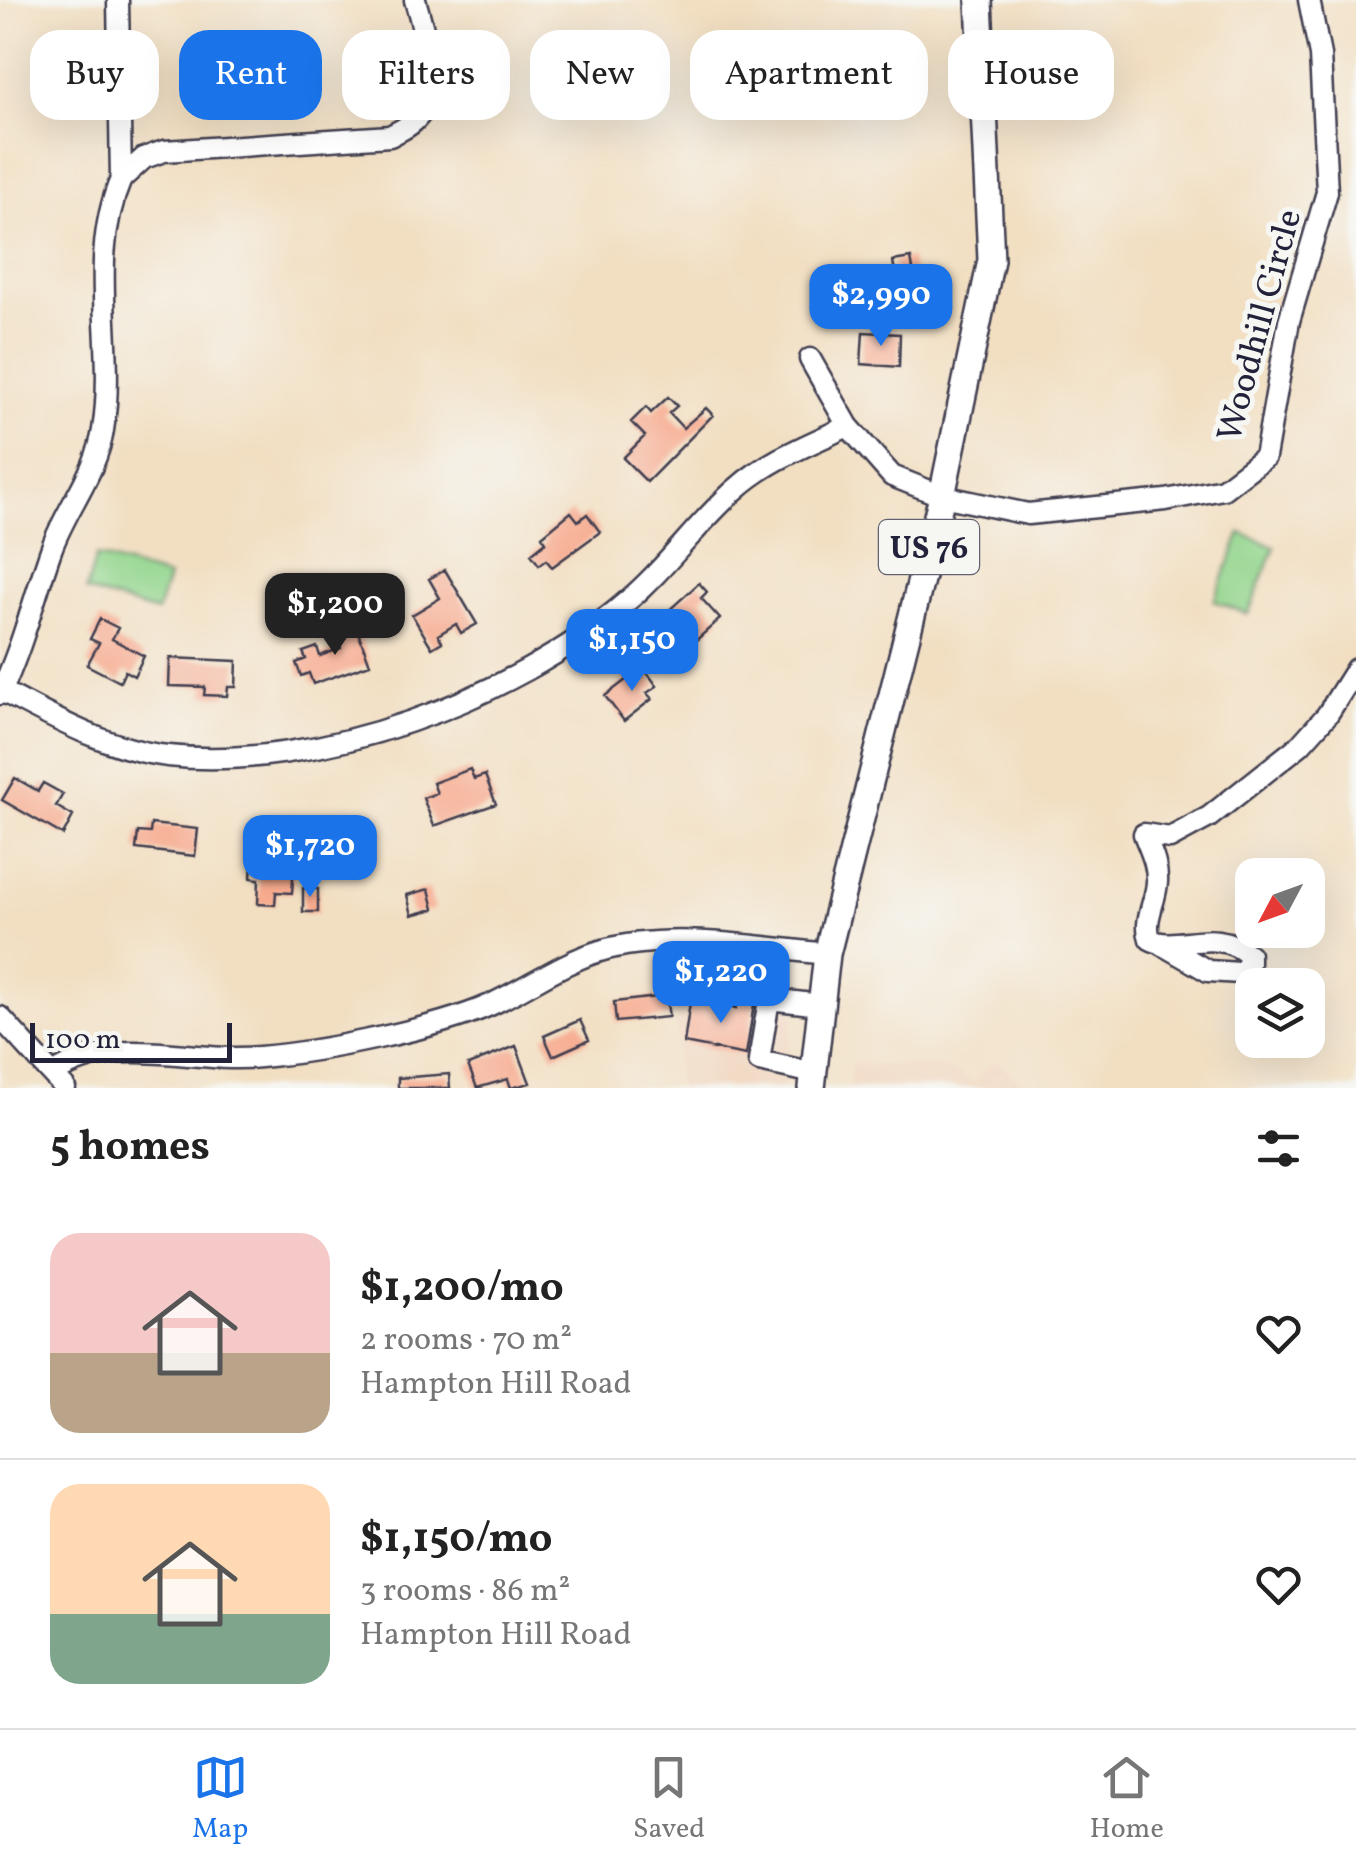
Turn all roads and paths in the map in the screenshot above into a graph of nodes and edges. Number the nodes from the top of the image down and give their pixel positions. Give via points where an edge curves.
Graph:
1 (118, 0) edge
2 (415, 0) edge
3 (979, 0) edge
4 (1309, 0) edge
5 (121, 179) junction
6 (810, 359) dead end
7 (848, 426) junction
8 (942, 496) junction
9 (1356, 669) edge
10 (1, 692) edge
11 (1163, 945) dead end
12 (827, 954) junction
13 (821, 1005) junction
14 (2, 1021) edge
15 (813, 1080) edge
16 (59, 1081) edge

1 - 5 street
2 - 5 street via 426,34 426,104 405,127 390,136 164,151 144,158
3 - 8 main road, US 76 via 991,260
4 - 8 street, Woodhill Circle via 1320,55 1327,192 1289,321 1265,456 1224,489 1166,500 1028,514
5 - 10 street via 104,239 103,434 51,548 36,608
6 - 7 street, Woodhill Circle
7 - 8 street, Woodhill Circle via 892,476
7 - 10 street via 737,488 626,603 544,663 470,698 343,742 246,756 167,756 106,741
8 - 12 main road, US 76
9 - 11 street via 1300,745 1209,817 1170,838 1144,834 1157,884 1148,933
12 - 13 main road, US 76
12 - 16 street via 703,941 602,950 442,1022 264,1057 80,1056
13 - 15 main road, US 76
13 - 15 street via 770,999 759,1062
14 - 16 street

